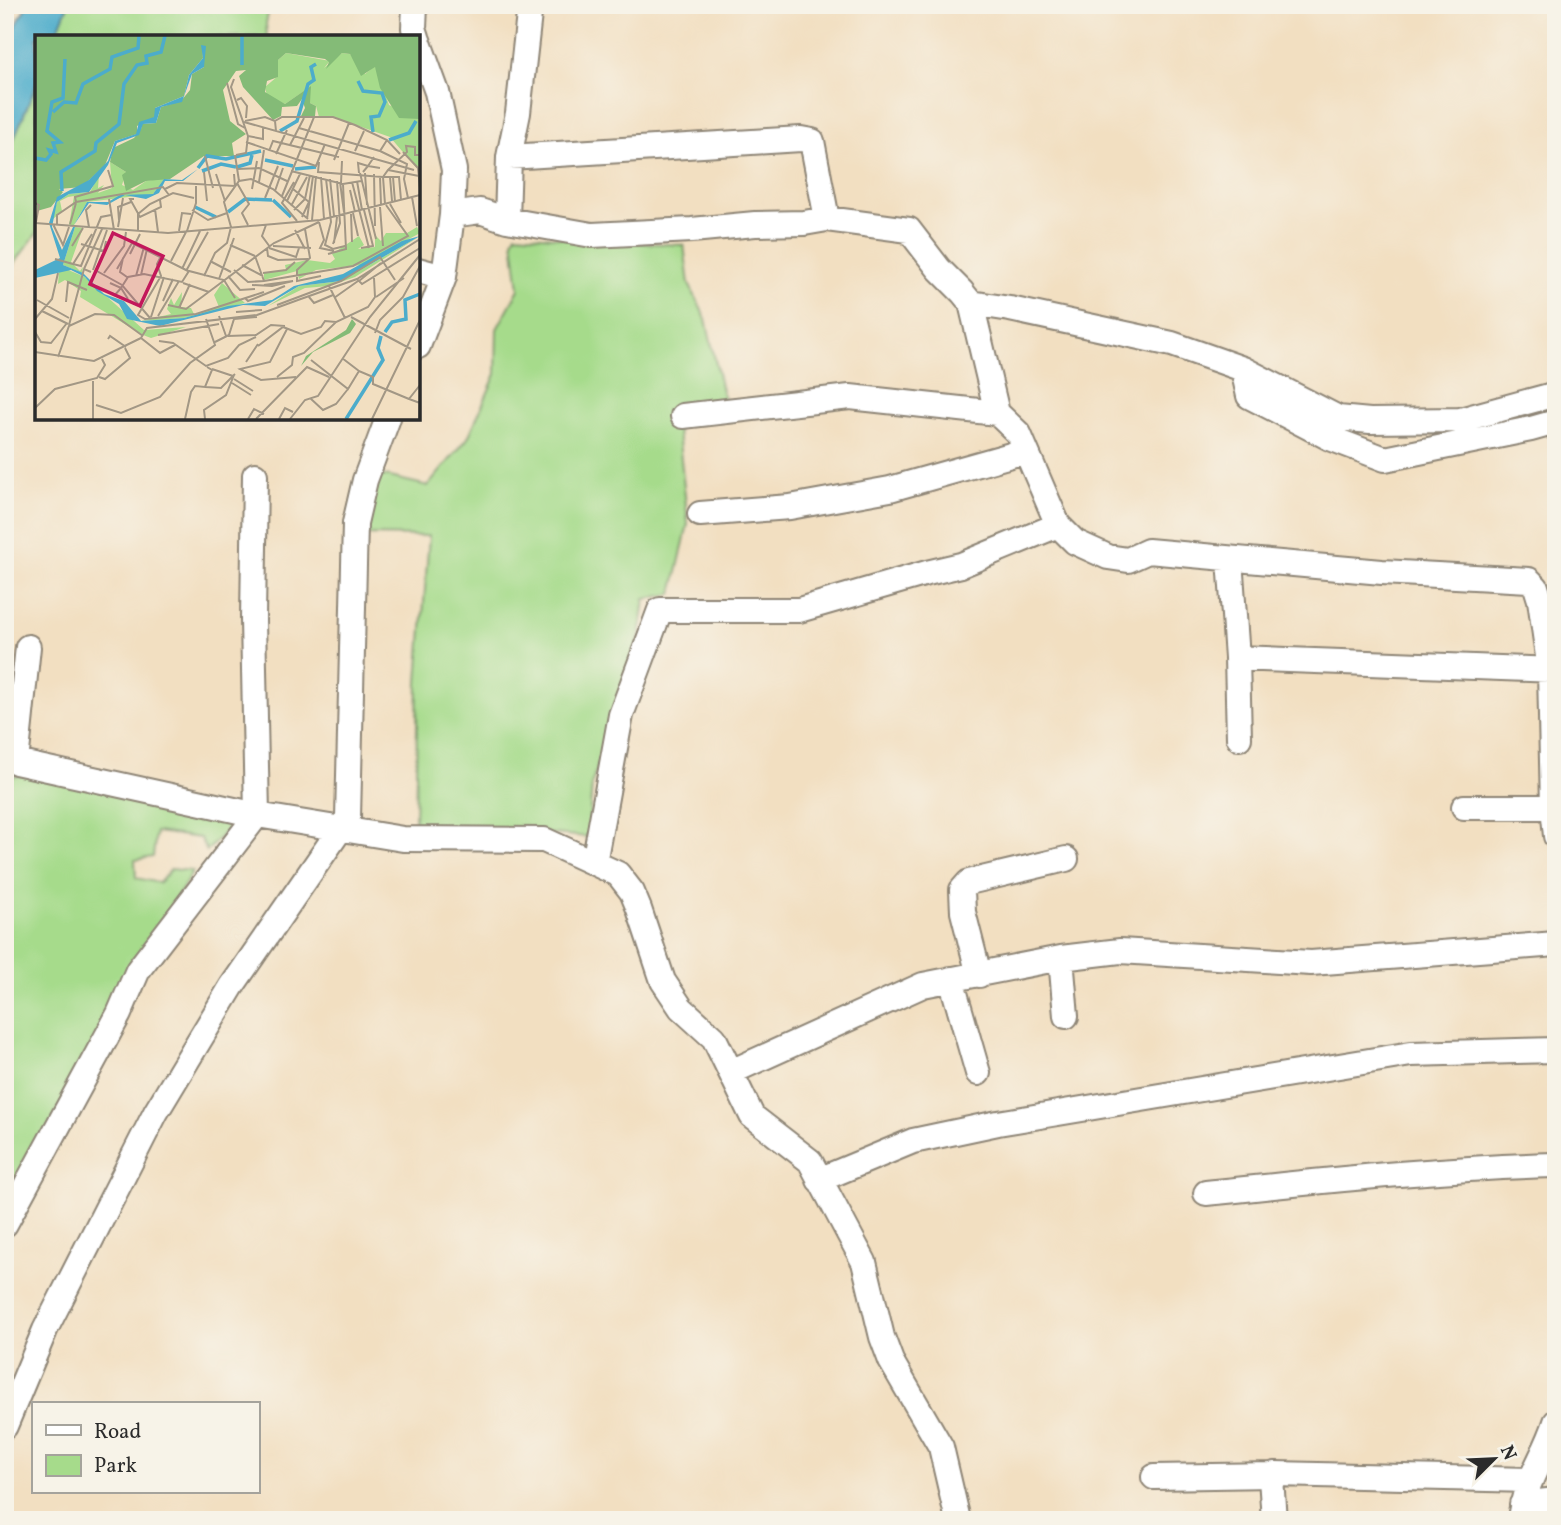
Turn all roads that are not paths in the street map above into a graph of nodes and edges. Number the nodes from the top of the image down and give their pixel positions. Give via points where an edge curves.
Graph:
1 (415, 5) edge
2 (530, 5) edge
3 (417, 35) edge
4 (420, 44) edge
5 (509, 157) junction
6 (452, 215) junction
7 (827, 219) junction
8 (507, 220) junction
9 (420, 271) edge
10 (444, 277) junction
11 (971, 303) junction
12 (420, 341) edge
13 (1243, 369) junction
14 (1556, 394) edge
15 (997, 413) junction
16 (683, 416) dead end
17 (387, 420) edge
18 (1556, 422) edge
19 (1025, 451) junction
20 (255, 475) dead end
21 (700, 514) dead end
22 (1058, 526) junction
23 (1230, 559) junction
24 (28, 647) dead end
25 (1237, 658) junction
26 (1553, 670) edge
27 (1239, 738) dead end
28 (1464, 807) dead end
29 (1553, 807) junction
30 (257, 815) junction
31 (341, 829) junction
32 (1556, 836) edge
33 (1066, 859) dead end
34 (594, 863) junction
35 (1556, 944) edge
36 (1061, 958) junction
37 (979, 975) junction
38 (951, 979) junction
39 (1066, 1016) dead end
40 (1556, 1050) edge
41 (731, 1072) junction
42 (978, 1073) dead end
43 (1556, 1165) edge
44 (819, 1180) junction
45 (1206, 1194) dead end
46 (5, 1224) edge
47 (1556, 1422) edge
48 (5, 1426) edge
49 (1272, 1475) junction
50 (1154, 1477) dead end
51 (1530, 1480) junction
52 (1556, 1500) edge
53 (1521, 1512) edge
54 (958, 1520) edge
55 (1274, 1520) edge

1 - 3 street
2 - 5 street
4 - 6 street via 437,92 454,170
5 - 7 street via 812,141
5 - 8 street
6 - 8 street via 480,211
6 - 10 street
7 - 8 street via 592,235
7 - 11 street via 909,230
9 - 10 street
10 - 12 street
11 - 13 street via 1160,342
11 - 15 street
13 - 14 street via 1338,418 1370,421 1460,420
13 - 18 street via 1249,396 1330,438 1385,459
15 - 16 street via 850,397
15 - 19 street via 1019,434
17 - 31 street via 355,523 348,818
19 - 21 street via 890,489 790,508
19 - 22 street
20 - 30 street
22 - 23 street via 1075,542 1108,557 1128,560 1148,551
22 - 34 street via 961,565 799,610 660,610 621,715
23 - 25 street
23 - 26 street via 1529,580 1540,600
24 - 30 street via 16,762
25 - 26 street
25 - 27 street
26 - 29 street
28 - 29 street
29 - 32 street
30 - 31 street
30 - 46 street via 138,970 119,1014
31 - 34 street via 403,839 544,840
31 - 48 street via 232,986 156,1112 45,1330
33 - 37 street via 969,882 962,890
34 - 41 street via 618,874 632,892 663,981 681,1008 714,1038
35 - 36 street via 1311,963 1120,951
36 - 37 street
36 - 39 street
37 - 38 street
38 - 41 street via 923,985
38 - 42 street
40 - 44 street via 1410,1054 998,1123 913,1141
41 - 44 street via 752,1116 810,1161
43 - 45 street via 1387,1174
44 - 54 street via 864,1262 891,1362 941,1447
47 - 51 street
49 - 50 street
49 - 51 street
49 - 55 street
51 - 53 street
52 - 53 street

